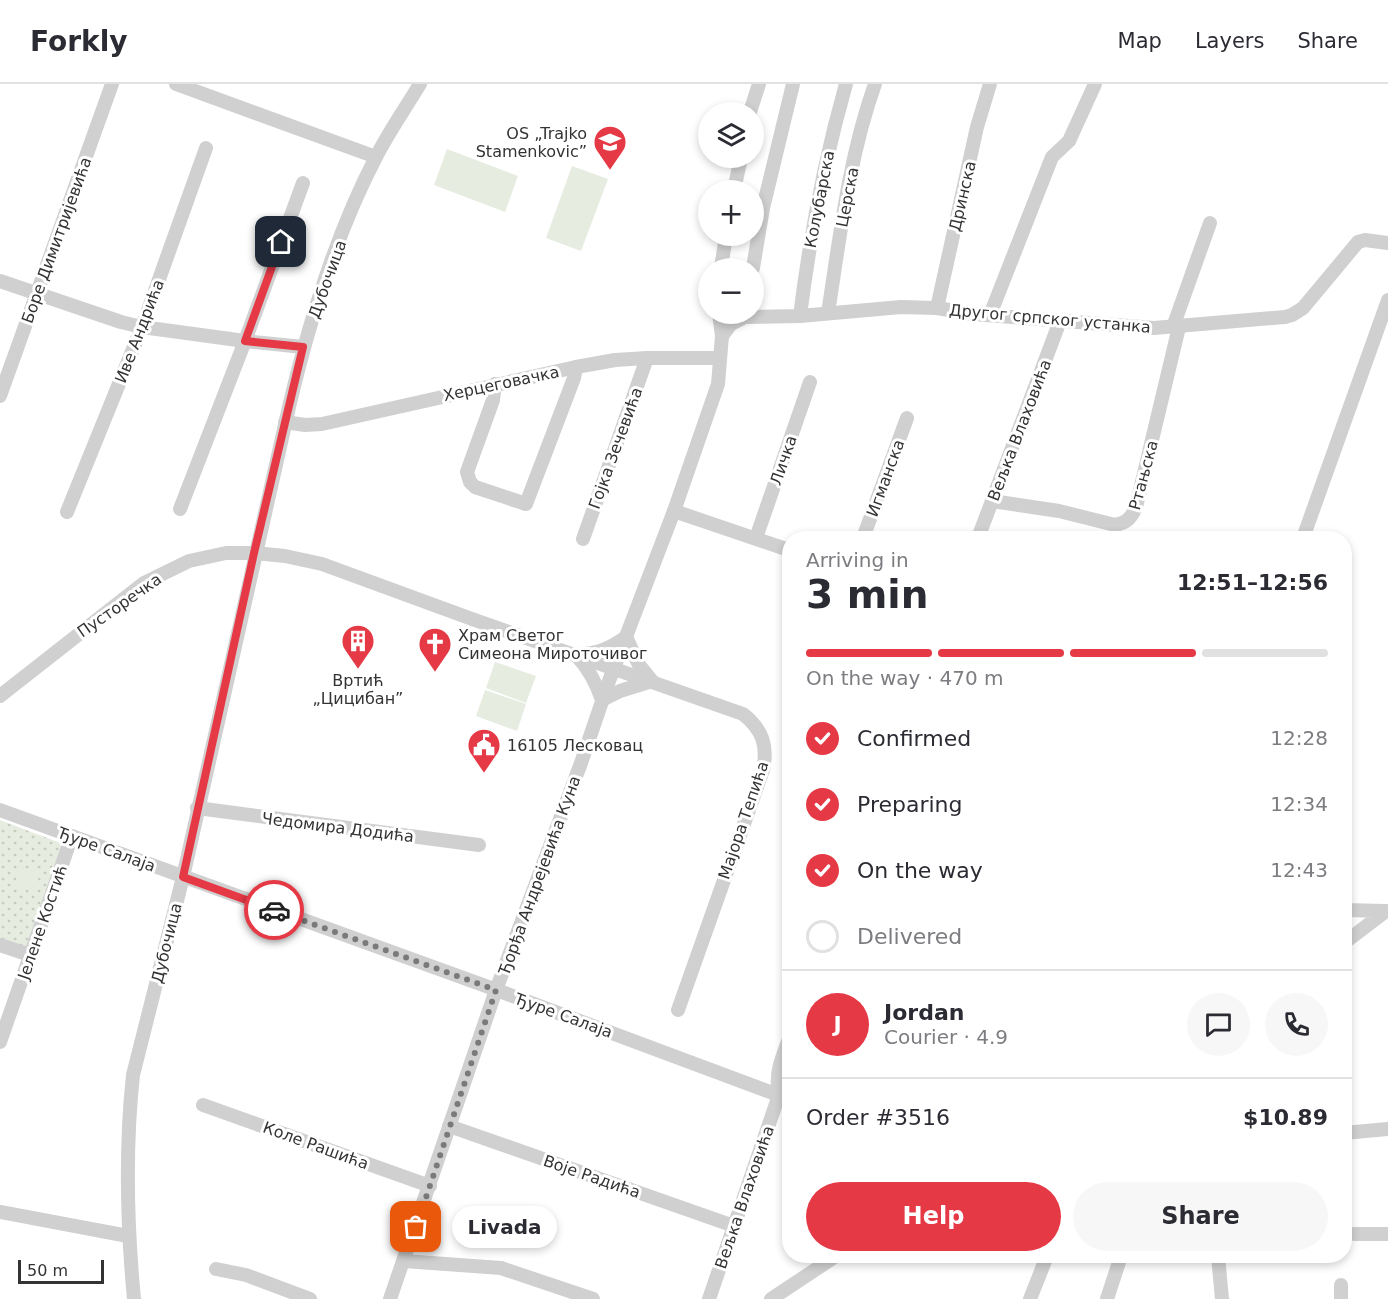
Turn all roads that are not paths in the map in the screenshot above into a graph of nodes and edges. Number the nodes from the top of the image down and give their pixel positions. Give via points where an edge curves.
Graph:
1 (112, 84) edge
2 (176, 84) edge
3 (420, 84) edge
4 (759, 84) edge
5 (793, 84) edge
6 (846, 84) edge
7 (875, 84) edge
8 (990, 84) edge
9 (1095, 84) edge
10 (753, 102) edge
11 (206, 148) dead end
12 (376, 157) junction
13 (303, 183) dead end
14 (1210, 223) dead end
15 (1388, 243) edge
16 (755, 258) edge
17 (0, 281) edge
18 (37, 294) junction
19 (1388, 300) edge
20 (936, 308) junction
21 (828, 313) junction
22 (764, 315) edge
23 (990, 315) junction
24 (800, 316) junction
25 (1060, 321) junction
26 (720, 324) edge
27 (731, 324) edge
28 (142, 327) junction
29 (1176, 327) junction
30 (722, 336) junction
31 (245, 341) junction
32 (303, 347) junction
33 (647, 358) junction
34 (720, 358) junction
35 (576, 367) junction
36 (810, 382) dead end
37 (495, 384) junction
38 (0, 396) edge
39 (907, 418) dead end
40 (285, 422) junction
41 (992, 501) junction
42 (180, 509) dead end
43 (674, 511) junction
44 (67, 512) dead end
45 (866, 531) edge
46 (981, 531) edge
47 (1306, 531) edge
48 (756, 538) junction
49 (583, 539) dead end
50 (782, 547) edge
51 (254, 553) junction
52 (626, 637) junction
53 (576, 655) junction
54 (614, 668) junction
55 (652, 681) junction
56 (0, 696) edge
57 (602, 700) junction
58 (197, 808) junction
59 (0, 810) edge
60 (72, 836) junction
61 (479, 845) dead end
62 (183, 877) junction
63 (1352, 910) edge
64 (1387, 911) edge
65 (1352, 937) edge
66 (0, 945) edge
67 (30, 955) junction
68 (496, 990) junction
69 (678, 1010) dead end
70 (0, 1042) edge
71 (782, 1059) edge
72 (782, 1092) edge
73 (782, 1096) edge
74 (782, 1102) edge
75 (203, 1105) dead end
76 (450, 1126) junction
77 (1388, 1129) edge
78 (1352, 1132) edge
79 (430, 1186) junction
80 (0, 1212) edge
81 (734, 1226) junction
82 (1354, 1234) dead end
83 (1388, 1234) edge
84 (128, 1236) junction
85 (404, 1261) junction
86 (825, 1263) edge
87 (1044, 1263) edge
88 (1119, 1263) edge
89 (1219, 1263) edge
90 (216, 1269) dead end
91 (1341, 1285) dead end
92 (285, 1295) edge
93 (134, 1299) edge
94 (310, 1299) edge
95 (390, 1299) edge
96 (593, 1299) edge
97 (709, 1299) edge
98 (771, 1299) edge
99 (1030, 1299) edge
100 (1107, 1299) edge
101 (1222, 1299) edge
102 (1341, 1299) edge

1 - 18 street, Боре Димитријевића
2 - 12 street
3 - 12 street, Дубочица
4 - 10 street
5 - 16 street via 765,196
6 - 24 street, Колубарска via 829,143
7 - 21 street, Церска via 845,201
8 - 20 street, Дринска
9 - 23 street via 1069,141 1052,158
11 - 28 street, Иве Андрића
12 - 32 street, Дубочица via 356,199
13 - 31 street
14 - 29 street, Ртањска
15 - 29 street, Другог српског устанка via 1358,242 1303,308 1292,315
17 - 18 street
18 - 28 street
18 - 38 street, Боре Димитријевића
19 - 47 street
20 - 21 street, Другог српског устанка
20 - 23 street, Другог српског устанка
21 - 24 street, Другог српског устанка
22 - 24 street, Другог српског устанка
23 - 25 street, Другог српског устанка
25 - 29 street, Другог српског устанка
25 - 41 street, Вељка Влаховића
26 - 30 street, Ђорђа Андрејевића Куна
27 - 30 street, Другог српског устанка
28 - 31 street
28 - 44 street, Иве Андрића
29 - 41 street, Ртањска via 1132,516 1115,525 1059,511
30 - 34 street, Ђорђа Андрејевића Куна
31 - 32 street
31 - 42 street
32 - 40 street, Дубочица
33 - 34 street, Херцеговачка
33 - 35 street, Херцеговачка
33 - 49 street, Гојка Зечевића
34 - 43 street, Ђорђа Андрејевића Куна via 718,384
35 - 37 street, Херцеговачка
35 - 37 street via 526,504 475,487 468,478
36 - 48 street, Личка
37 - 40 street, Херцеговачка via 322,424
39 - 45 street, Игманска
40 - 51 street, Дубочица
41 - 46 street, Вељка Влаховића
43 - 48 street
43 - 52 street, Ђорђа Андрејевића Куна
48 - 50 street
51 - 53 street, Мајора Тепића via 322,564
51 - 56 street, Пусторечка via 226,553 189,561 144,583
51 - 58 street, Дубочица
52 - 53 street via 610,648
52 - 54 street, Ђорђа Андрејевића Куна
52 - 55 street via 639,665
53 - 54 street, Мајора Тепића
53 - 57 street via 588,668
54 - 55 street, Мајора Тепића
54 - 57 street, Ђорђа Андрејевића Куна
55 - 57 street
55 - 69 street, Мајора Тепића via 743,714 757,728 766,749 763,770
57 - 68 street, Ђорђа Андрејевића Куна
58 - 61 street, Чедомира Додића
58 - 62 street, Дубочица
59 - 60 street, Ђуре Салаја
60 - 62 street, Ђуре Салаја
60 - 67 street, Јелене Костић
62 - 68 street, Ђуре Салаја
62 - 84 street, Дубочица via 133,1075
63 - 64 street
64 - 65 street
66 - 67 street
67 - 70 street, Јелене Костић
68 - 73 street, Ђуре Салаја
68 - 76 street, Ђорђа Андрејевића Куна
71 - 72 street, Вељка Влаховића via 777,1081
74 - 81 street, Вељка Влаховића
75 - 79 street, Коле Рашића
76 - 79 street, Ђорђа Андрејевића Куна
76 - 81 street, Воје Радића
77 - 78 street
79 - 85 street, Ђорђа Андрејевића Куна
80 - 84 street
81 - 97 street, Вељка Влаховића
82 - 83 street
84 - 93 street, Дубочица
85 - 95 street, Ђорђа Андрејевића Куна
85 - 96 street via 493,1266
86 - 98 street
87 - 99 street
88 - 100 street
89 - 101 street
90 - 92 street via 236,1272
91 - 102 street
92 - 94 street

